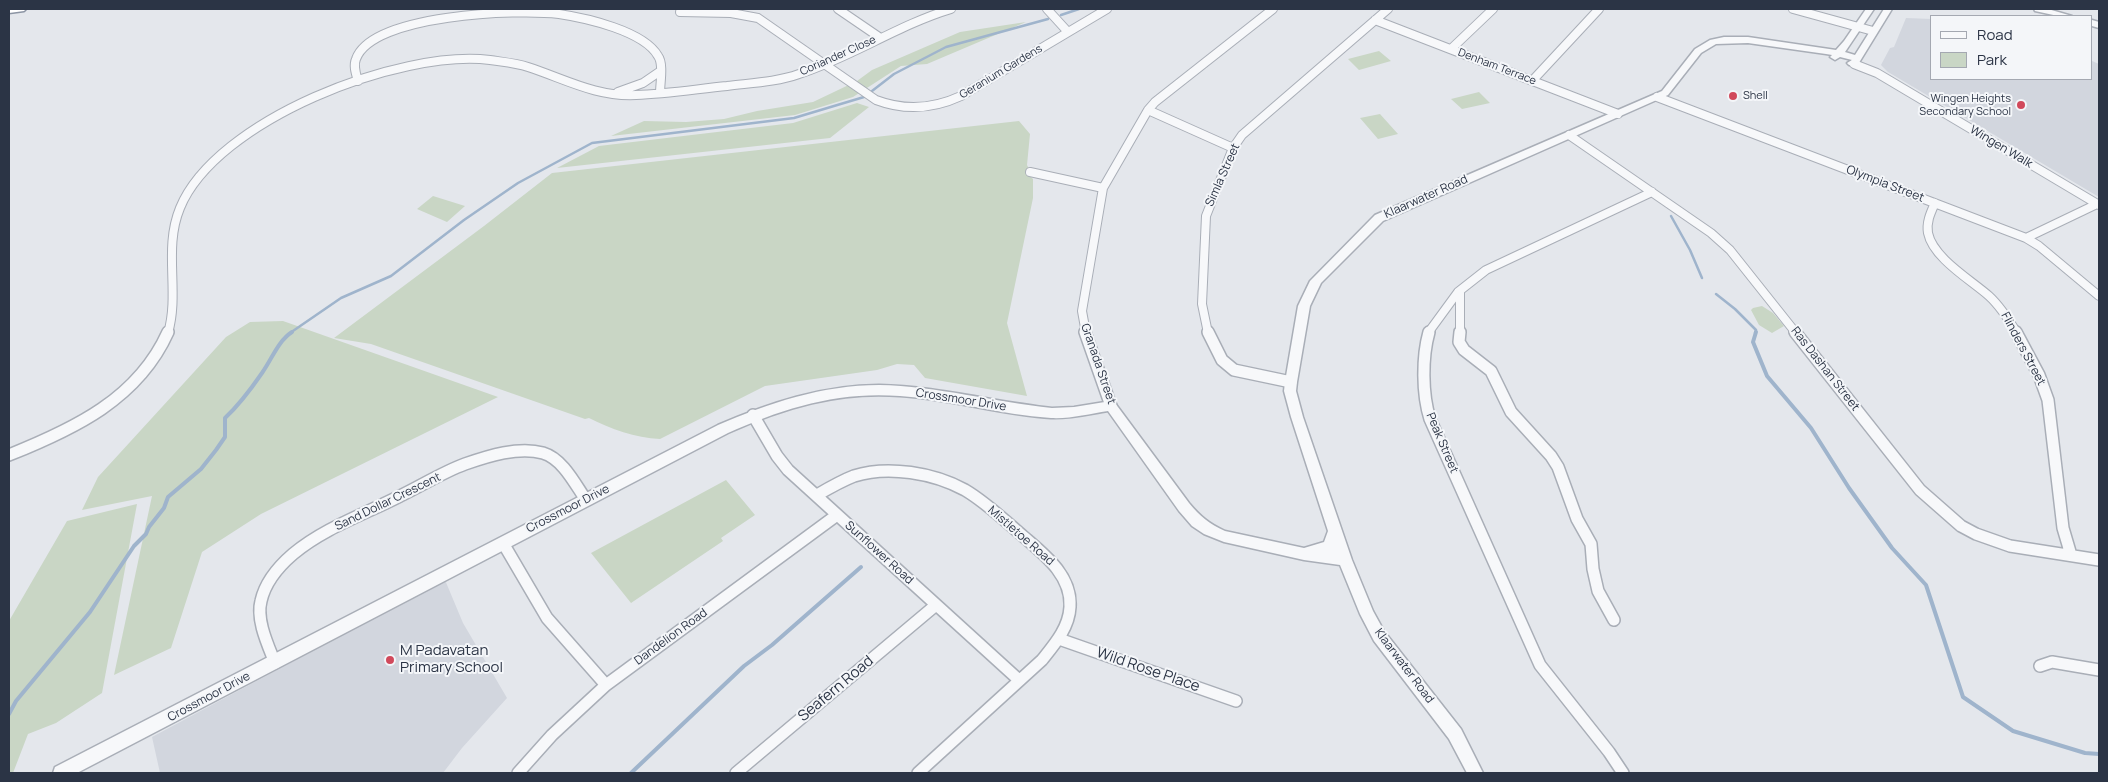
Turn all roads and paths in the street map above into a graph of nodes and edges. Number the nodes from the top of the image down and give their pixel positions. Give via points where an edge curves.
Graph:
1 (20, 9) edge
2 (838, 9) edge
3 (951, 9) edge
4 (1047, 9) edge
5 (1107, 9) edge
6 (1273, 9) edge
7 (1388, 9) edge
8 (1494, 9) edge
9 (1599, 9) edge
10 (1793, 9) edge
11 (1870, 9) edge
12 (1888, 9) edge
13 (2038, 9) edge
14 (9, 10) edge
15 (680, 12) dead end
16 (2064, 15) edge
17 (1375, 20) junction
18 (1857, 27) junction
19 (1873, 31) junction
20 (1068, 32) junction
21 (880, 37) junction
22 (1451, 49) junction
23 (1837, 55) junction
24 (1856, 62) junction
25 (825, 63) junction
26 (659, 72) junction
27 (1532, 80) junction
28 (358, 81) junction
29 (660, 93) junction
30 (608, 94) junction
31 (1657, 97) junction
32 (1148, 110) junction
33 (1618, 114) junction
34 (1569, 134) junction
35 (1233, 148) junction
36 (1030, 172) dead end
37 (1103, 188) junction
38 (1652, 192) junction
39 (1936, 203) junction
40 (2098, 205) edge
41 (2026, 238) junction
42 (1460, 291) junction
43 (2099, 296) edge
44 (1291, 382) junction
45 (1111, 406) junction
46 (753, 415) junction
47 (9, 455) edge
48 (817, 495) junction
49 (586, 500) junction
50 (837, 515) junction
51 (1335, 531) junction
52 (503, 543) junction
53 (1304, 554) junction
54 (2071, 555) junction
55 (1345, 560) junction
56 (2099, 560) edge
57 (936, 605) junction
58 (1614, 620) dead end
59 (1060, 639) junction
60 (275, 663) junction
61 (2040, 666) dead end
62 (2099, 670) edge
63 (1019, 680) junction
64 (606, 685) junction
65 (1236, 701) dead end
66 (61, 773) edge
67 (518, 773) edge
68 (736, 773) edge
69 (918, 773) edge
70 (1475, 773) edge
71 (1623, 773) edge

1 - 14 highway
2 - 21 street
3 - 21 street, Coriander Close via 924,16
4 - 20 street
5 - 20 street, Geranium Gardens
6 - 32 street, Granada Street
7 - 17 street, Simla Street
8 - 22 street
9 - 27 street
10 - 18 street
11 - 18 street
12 - 19 street
13 - 16 street
15 - 25 street, Geranium Gardens via 731,13 758,18
17 - 22 street, Denham Terrace
17 - 35 street, Simla Street via 1266,113
18 - 19 street
18 - 23 street
19 - 24 street
20 - 25 street, Geranium Gardens via 961,96 930,107 907,108 883,103
21 - 25 street, Coriander Close
22 - 27 street, Denham Terrace
23 - 24 street, Klaarwater Road
23 - 31 street, Klaarwater Road via 1735,39 1712,42 1695,53 1669,89
24 - 40 street, Wingen Walk
25 - 29 street, Coriander Close via 785,78
26 - 28 street via 658,53 616,28 574,16 514,12 444,19 381,36 356,56
26 - 29 street
26 - 30 street via 643,83
27 - 33 street, Denham Terrace
28 - 30 street, Coriander Close via 420,65 477,59 518,64
28 - 47 street, Coriander Close via 277,114 214,160 187,195 176,219 171,249 169,328 151,362 128,388 108,404 60,434
29 - 30 street, Coriander Close
31 - 33 street, Klaarwater Road
31 - 39 street, Olympia Street
32 - 35 street
32 - 37 street, Granada Street
33 - 34 street, Klaarwater Road
34 - 38 street, Ras Dashan Street
34 - 44 street, Klaarwater Road via 1392,211 1372,223 1316,281 1310,292 1304,306
35 - 44 street, Simla Street via 1206,216 1203,318 1208,334 1228,366
36 - 37 street
37 - 45 street, Granada Street via 1082,311 1085,331
38 - 42 street, Peak Street via 1486,270
38 - 54 street, Ras Dashan Street via 1730,250 1920,490 1942,512 1962,527 2003,544
39 - 41 street, Olympia Street
39 - 54 street, Flinders Street via 1927,222 1930,241 1939,253 2003,310 2043,384 2048,400 2064,528
40 - 41 street
41 - 43 street, Olympia Street
42 - 58 street via 1459,342 1464,350 1492,371 1511,412 1558,467 1577,519 1591,544 1598,591
42 - 71 street, Peak Street via 1429,330 1425,404 1540,665
44 - 51 street, Klaarwater Road via 1292,403
45 - 46 street, Crossmoor Drive via 1052,412 878,390 804,399
45 - 53 street, Granada Street via 1197,522 1224,536
46 - 48 street, Sunflower Road via 788,470
46 - 49 street, Crossmoor Drive
48 - 50 street, Sunflower Road
48 - 59 street, Mistletoe Road via 846,479 875,471 938,479 966,491 1042,552 1063,577 1070,606
49 - 52 street, Crossmoor Drive
49 - 60 street, Sand Dollar Crescent via 548,454 506,452 462,465 318,537 276,571 261,602 260,615
50 - 57 street, Sunflower Road
50 - 64 street, Dandelion Road
51 - 53 street via 1327,547
51 - 55 street, Klaarwater Road
52 - 60 street, Crossmoor Drive
52 - 64 street via 546,618
53 - 55 street, Granada Street
54 - 56 street, Ras Dashan Street
55 - 70 street, Klaarwater Road via 1378,636 1455,734
57 - 63 street, Sunflower Road
57 - 68 street, Seafern Road
59 - 63 street, Mistletoe Road
59 - 65 street, Wild Rose Place
60 - 66 street, Crossmoor Drive
61 - 62 street via 2052,662
63 - 69 street, Mistletoe Road
64 - 67 street, Dandelion Road via 552,735

